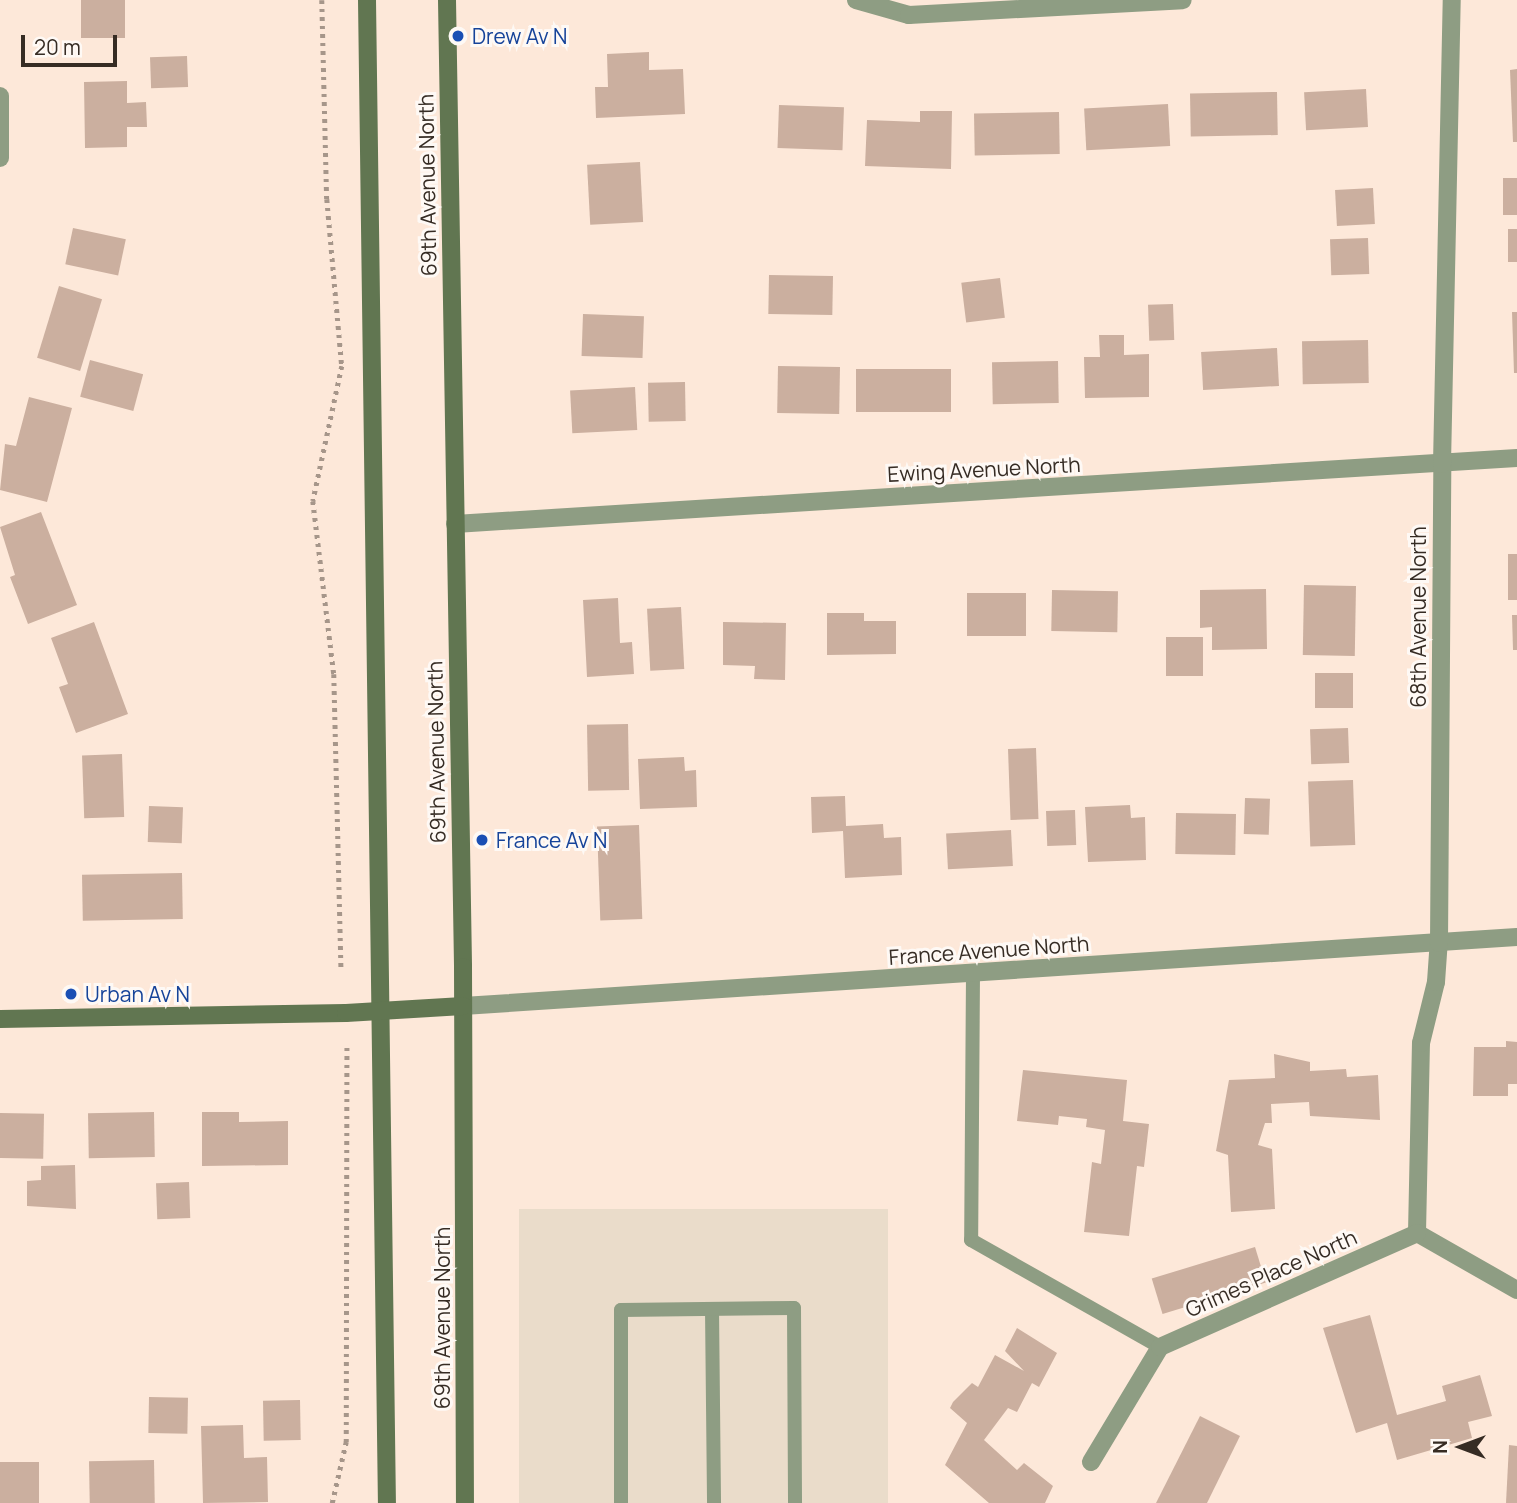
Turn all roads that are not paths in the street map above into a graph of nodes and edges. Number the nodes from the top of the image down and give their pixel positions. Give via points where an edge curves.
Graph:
1 (367, 0) edge
2 (447, 0) edge
3 (856, 0) edge
4 (1183, 0) edge
5 (1452, 0) edge
6 (0, 96) edge
7 (0, 158) edge
8 (1517, 458) edge
9 (1441, 464) junction
10 (455, 524) junction
11 (1517, 937) edge
12 (1439, 943) junction
13 (973, 974) junction
14 (463, 1006) junction
15 (381, 1011) junction
16 (0, 1019) edge
17 (1417, 1233) junction
18 (1517, 1290) edge
19 (712, 1309) junction
20 (1160, 1346) junction
21 (1091, 1462) dead end
22 (387, 1503) edge
23 (465, 1503) edge
24 (621, 1503) edge
25 (714, 1503) edge
26 (795, 1503) edge

1 - 15 street
2 - 10 street, 69th Avenue North
3 - 4 street via 909,15 956,15
5 - 9 street, 68th Avenue North
6 - 7 street
8 - 9 street, Ewing Avenue North
9 - 10 street, Ewing Avenue North
9 - 12 street, 68th Avenue North
10 - 14 street, 69th Avenue North
11 - 12 street, France Avenue North
12 - 13 street, France Avenue North
12 - 17 street, 68th Avenue North via 1436,982 1421,1043
13 - 14 street, France Avenue North
13 - 20 lane via 971,1240
14 - 15 street
14 - 23 street, 69th Avenue North
15 - 16 street
15 - 22 street
17 - 18 street
17 - 20 street, Grimes Place North
19 - 24 lane via 621,1310
19 - 25 lane
19 - 26 lane via 794,1308
20 - 21 street

